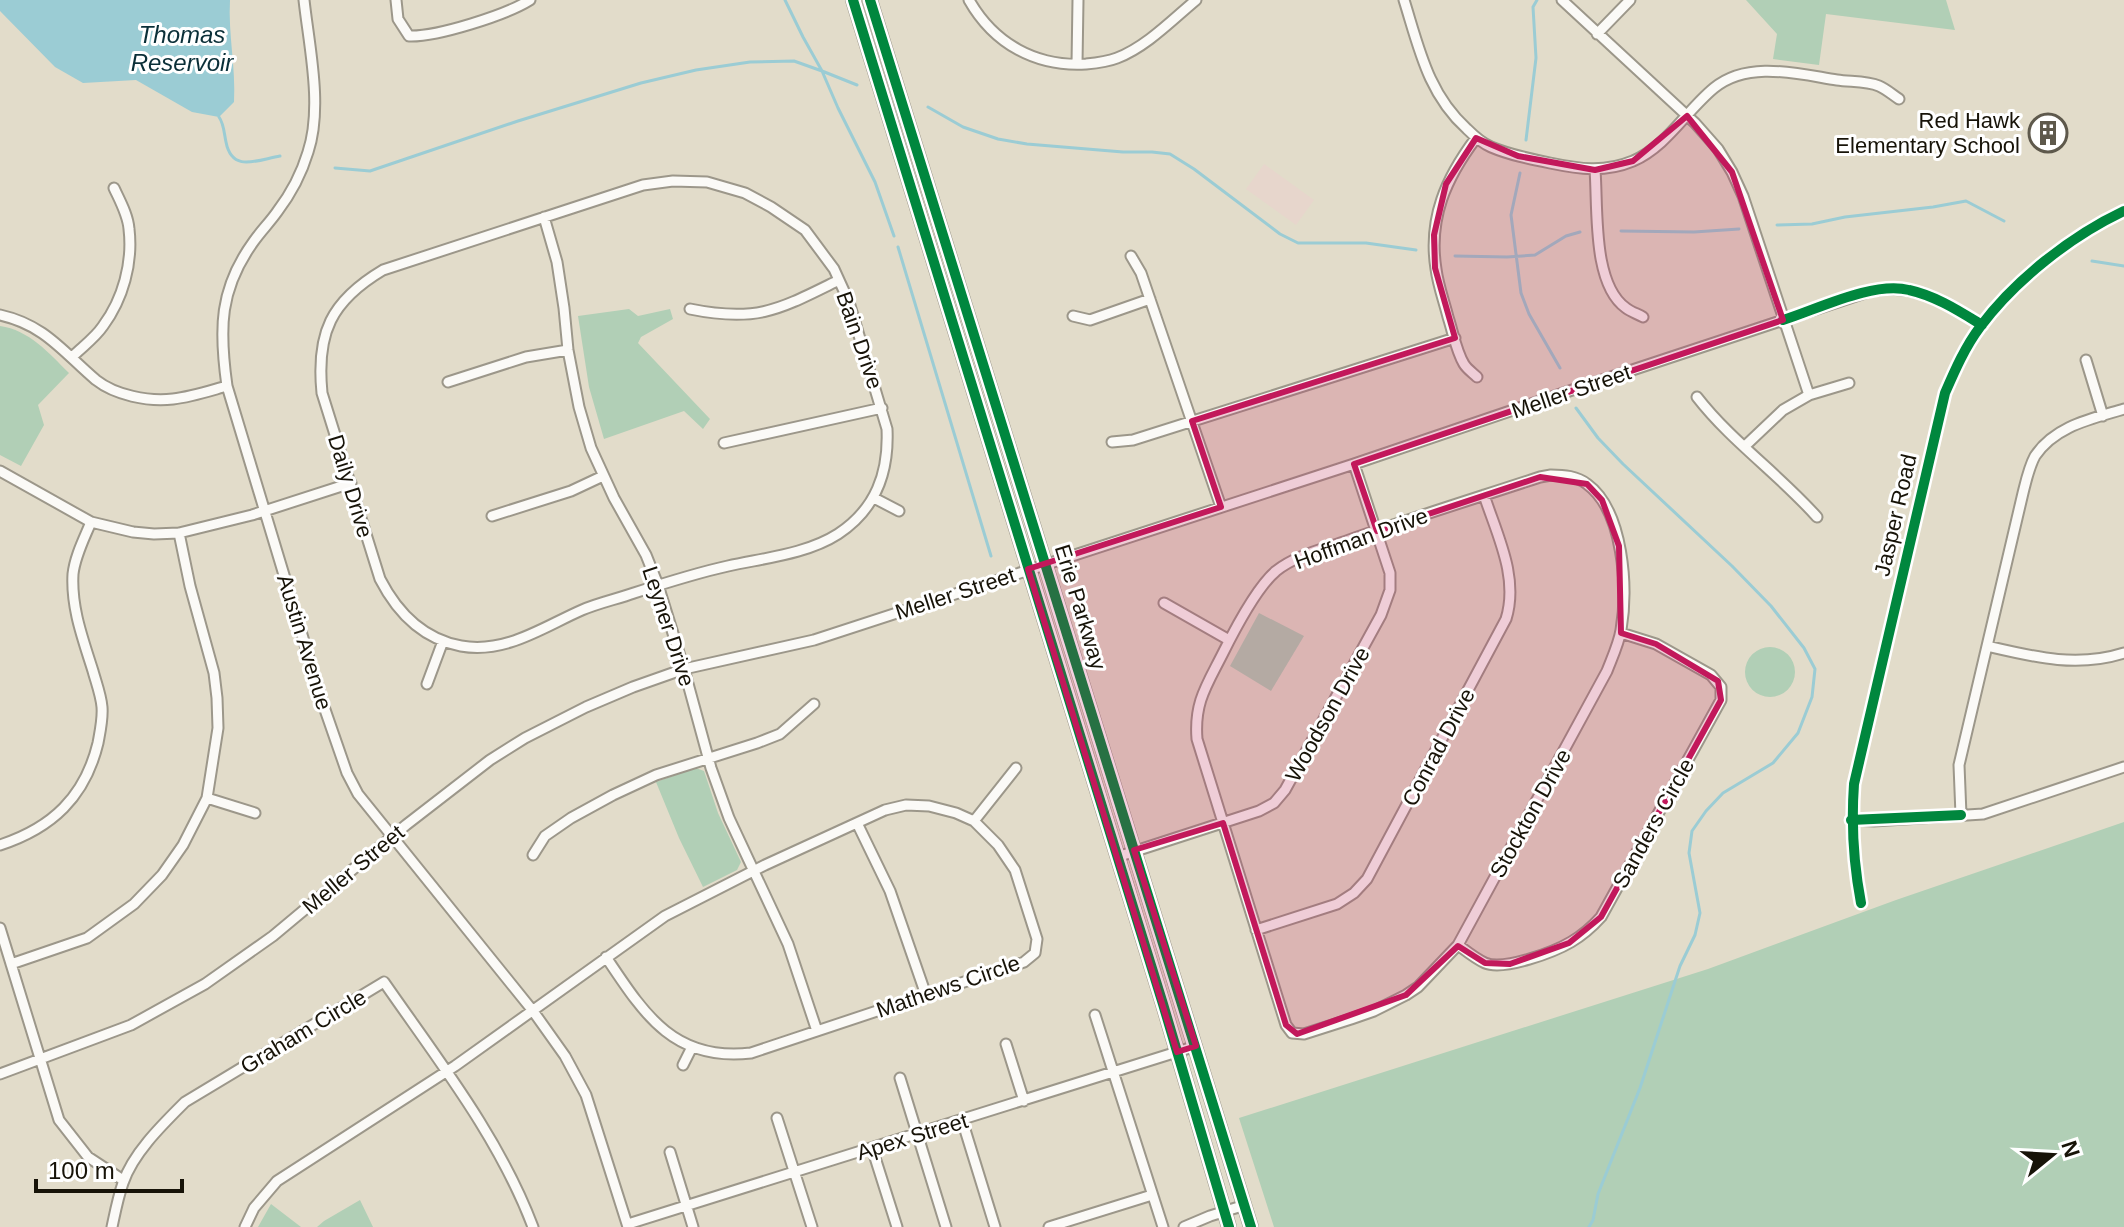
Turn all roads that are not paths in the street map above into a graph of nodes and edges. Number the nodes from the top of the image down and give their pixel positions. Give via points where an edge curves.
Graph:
1 (304, 0) edge
2 (396, 0) edge
3 (530, 0) edge
4 (853, 0) edge
5 (870, 0) edge
6 (969, 0) edge
7 (1078, 0) edge
8 (1196, 0) edge
9 (1404, 0) edge
10 (1562, 0) edge
11 (1630, 0) edge
12 (1597, 34) junction
13 (1077, 64) junction
14 (1899, 99) dead end
15 (1687, 116) junction
16 (1476, 138) junction
17 (1595, 170) junction
18 (114, 188) dead end
19 (2124, 211) edge
20 (544, 217) junction
21 (1131, 256) dead end
22 (839, 280) junction
23 (1150, 299) junction
24 (690, 309) dead end
25 (0, 315) edge
26 (1073, 316) dead end
27 (1643, 317) dead end
28 (1783, 320) junction
29 (1982, 325) junction
30 (1455, 338) junction
31 (568, 350) junction
32 (72, 357) junction
33 (2086, 360) dead end
34 (1477, 377) dead end
35 (448, 382) dead end
36 (1849, 383) dead end
37 (227, 386) junction
38 (1809, 395) junction
39 (1697, 397) dead end
40 (882, 408) junction
41 (2124, 409) edge
42 (2103, 416) junction
43 (1192, 421) junction
44 (1112, 442) dead end
45 (724, 443) dead end
46 (1745, 446) junction
47 (1354, 464) junction
48 (0, 471) edge
49 (603, 476) junction
50 (351, 483) junction
51 (1484, 495) junction
52 (1599, 496) joint
53 (874, 498) junction
54 (1221, 507) junction
55 (265, 510) junction
56 (899, 511) dead end
57 (492, 516) dead end
58 (1817, 517) dead end
59 (91, 522) junction
60 (1377, 531) junction
61 (179, 533) junction
62 (1046, 563) junction
63 (1028, 569) junction
64 (658, 585) junction
65 (1164, 603) dead end
66 (1621, 633) junction
67 (1229, 640) junction
68 (443, 641) junction
69 (1987, 646) junction
70 (2124, 653) edge
71 (684, 669) junction
72 (427, 684) dead end
73 (814, 704) dead end
74 (708, 758) junction
75 (2124, 767) edge
76 (1016, 768) dead end
77 (207, 798) junction
78 (255, 813) dead end
79 (1961, 815) junction
80 (1851, 820) junction
81 (974, 821) junction
82 (857, 823) junction
83 (1223, 823) junction
84 (392, 837) junction
85 (0, 845) edge
86 (1134, 851) junction
87 (533, 855) dead end
88 (1117, 857) junction
89 (754, 871) junction
90 (1861, 903) dead end
91 (0, 928) edge
92 (1256, 930) junction
93 (1458, 945) junction
94 (606, 957) junction
95 (11, 964) junction
96 (926, 995) junction
97 (533, 1011) junction
98 (1095, 1015) dead end
99 (817, 1031) junction
100 (1292, 1033) joint
101 (1006, 1044) dead end
102 (1196, 1046) junction
103 (692, 1047) junction
104 (1177, 1052) junction
105 (40, 1060) junction
106 (683, 1065) dead end
107 (447, 1072) junction
108 (1114, 1073) junction
109 (0, 1074) edge
110 (900, 1078) dead end
111 (1024, 1101) junction
112 (777, 1118) dead end
113 (962, 1120) junction
114 (917, 1134) junction
115 (872, 1148) junction
116 (670, 1152) dead end
117 (794, 1172) junction
118 (123, 1180) junction
119 (1152, 1195) junction
120 (1245, 1205) junction
121 (687, 1206) junction
122 (1224, 1211) junction
123 (628, 1226) edge
124 (112, 1227) edge
125 (245, 1227) edge
126 (533, 1227) edge
127 (693, 1227) edge
128 (812, 1227) edge
129 (897, 1227) edge
130 (946, 1227) edge
131 (995, 1227) edge
132 (1049, 1227) edge
133 (1163, 1227) edge
134 (1184, 1227) edge
135 (1229, 1227) edge
136 (1251, 1227) edge

1 - 37 street, Austin Avenue via 315,107 310,149 280,209 237,268 225,302 221,348
2 - 3 street via 398,19 409,36 425,37
4 - 63 main road, Erie Parkway
5 - 62 main road, Erie Parkway
6 - 13 street via 980,18 1012,47 1033,57
7 - 13 street
8 - 13 street via 1135,49 1100,63
9 - 16 street via 1441,101
10 - 12 street
11 - 12 street
12 - 15 street
14 - 15 street via 1879,86 1757,71 1716,86
15 - 17 street via 1633,161
15 - 28 street via 1732,172
16 - 17 street via 1518,156
16 - 30 street via 1446,184 1434,235 1435,268
17 - 27 street via 1605,275 1625,308
18 - 32 street via 129,229 125,283 101,329
19 - 29 street, Jasper Road via 2041,264
20 - 22 street, Bain Drive via 643,185 707,182 745,193 794,220 822,250
20 - 31 street, Leyner Drive via 557,262
20 - 50 street, Daily Drive via 383,270 336,310 319,368
21 - 23 street
22 - 24 street via 772,311 738,315
22 - 40 street, Bain Drive
23 - 26 street via 1090,320
23 - 43 street
25 - 32 street via 48,335
28 - 29 street, Meller Street via 1889,288 1942,301
28 - 38 street
28 - 47 street, Meller Street
29 - 80 street, Jasper Road via 1945,393 1859,758
30 - 34 street via 1464,365
30 - 43 street
31 - 35 street via 526,357
31 - 49 street, Leyner Drive via 579,407
32 - 37 street via 99,383 146,399 172,399
33 - 42 street
36 - 38 street
37 - 55 street, Austin Avenue
38 - 46 street via 1770,420
39 - 46 street
40 - 45 street
40 - 53 street, Bain Drive via 888,447
41 - 42 street
42 - 69 street via 2051,437 2034,458
43 - 44 street
43 - 54 street
46 - 58 street
47 - 54 street, Meller Street
47 - 60 street, Woodson Drive
48 - 59 street
49 - 57 street
49 - 64 street, Leyner Drive
50 - 55 street
50 - 68 street, Daily Drive via 390,598 403,615
51 - 52 street, Hoffman Drive via 1559,475 1587,484
51 - 60 street, Hoffman Drive
51 - 92 street, Conrad Drive via 1510,575 1506,619 1367,879 1337,904
52 - 66 street, Stockton Drive via 1612,520 1623,568
53 - 56 street
53 - 64 street, Bain Drive via 858,518 817,544
54 - 62 street, Meller Street
55 - 61 street
55 - 84 street, Austin Avenue via 347,773
59 - 61 street via 133,532
59 - 85 street via 73,574 76,618 102,705 92,766 78,792 41,827
60 - 67 street, Hoffman Drive via 1289,561 1260,590
60 - 83 street, Woodson Drive via 1390,573 1381,615 1285,790 1259,811
61 - 77 street via 217,698
62 - 63 street, Meller Street
62 - 86 main road, Erie Parkway
63 - 71 street, Meller Street via 814,640
63 - 88 main road, Erie Parkway
64 - 68 street, Daily Drive via 584,609 502,645 479,648
64 - 71 street, Leyner Drive
65 - 67 street
66 - 93 street, Stockton Drive via 1607,671
66 - 93 street, Sanders Circle via 1656,644 1711,675 1721,687 1721,700 1609,904 1586,932 1556,949 1510,964 1485,963
67 - 83 street, Hoffman Drive via 1195,718
68 - 72 street
69 - 70 street via 2063,661
69 - 79 street via 1959,765
71 - 74 street, Leyner Drive
71 - 84 street, Meller Street via 586,707 525,738
73 - 74 street via 780,734
74 - 87 street via 656,775 571,818 545,836
74 - 89 street, Leyner Drive
75 - 79 street via 1983,814
76 - 81 street
77 - 78 street
77 - 95 street via 183,845 134,904 87,938
79 - 80 street
80 - 90 street, Jasper Road
81 - 82 street, Mathews Circle via 929,806 906,805
81 - 96 street, Mathews Circle via 1015,870 1037,939 1035,953 1024,962
82 - 89 street, Mathews Circle
82 - 96 street via 890,891
83 - 86 street, Woodson Drive
83 - 92 street, Hoffman Drive
84 - 97 street, Austin Avenue
84 - 105 street, Meller Street via 273,936 205,984 131,1025
86 - 88 street, Woodson Drive
86 - 102 main road, Erie Parkway
88 - 104 main road, Erie Parkway
89 - 94 street, Mathews Circle via 665,916
89 - 99 street, Leyner Drive via 788,944
91 - 95 street
92 - 100 street, Hoffman Drive
93 - 100 street, Stockton Drive via 1418,987 1394,1001 1304,1034
94 - 97 street, Mathews Circle
94 - 103 street, Mathews Circle via 650,1018
95 - 105 street
96 - 99 street, Mathews Circle
97 - 107 street, Mathews Circle
97 - 123 street, Austin Avenue via 586,1095
98 - 108 street
99 - 103 street, Mathews Circle via 751,1053
101 - 111 street
102 - 104 street, Apex Street
102 - 120 main road, Erie Parkway
103 - 106 street
104 - 108 street, Apex Street
104 - 122 main road, Erie Parkway
105 - 109 street, Meller Street
105 - 118 street via 59,1120 88,1157
107 - 118 street, Graham Circle via 384,982 185,1102 150,1139
107 - 125 street, Mathews Circle via 277,1181
107 - 126 street, Graham Circle via 501,1155
108 - 111 street, Apex Street
108 - 119 street
110 - 114 street
111 - 113 street, Apex Street
112 - 117 street
113 - 114 street, Apex Street
113 - 131 street
114 - 115 street, Apex Street
114 - 130 street
115 - 117 street, Apex Street
115 - 129 street
116 - 121 street
117 - 121 street, Apex Street
117 - 128 street
118 - 124 street, Graham Circle
119 - 132 street
119 - 133 street
120 - 122 street
120 - 136 main road, Erie Parkway
121 - 123 street, Apex Street
121 - 127 street
122 - 134 street
122 - 135 main road, Erie Parkway

